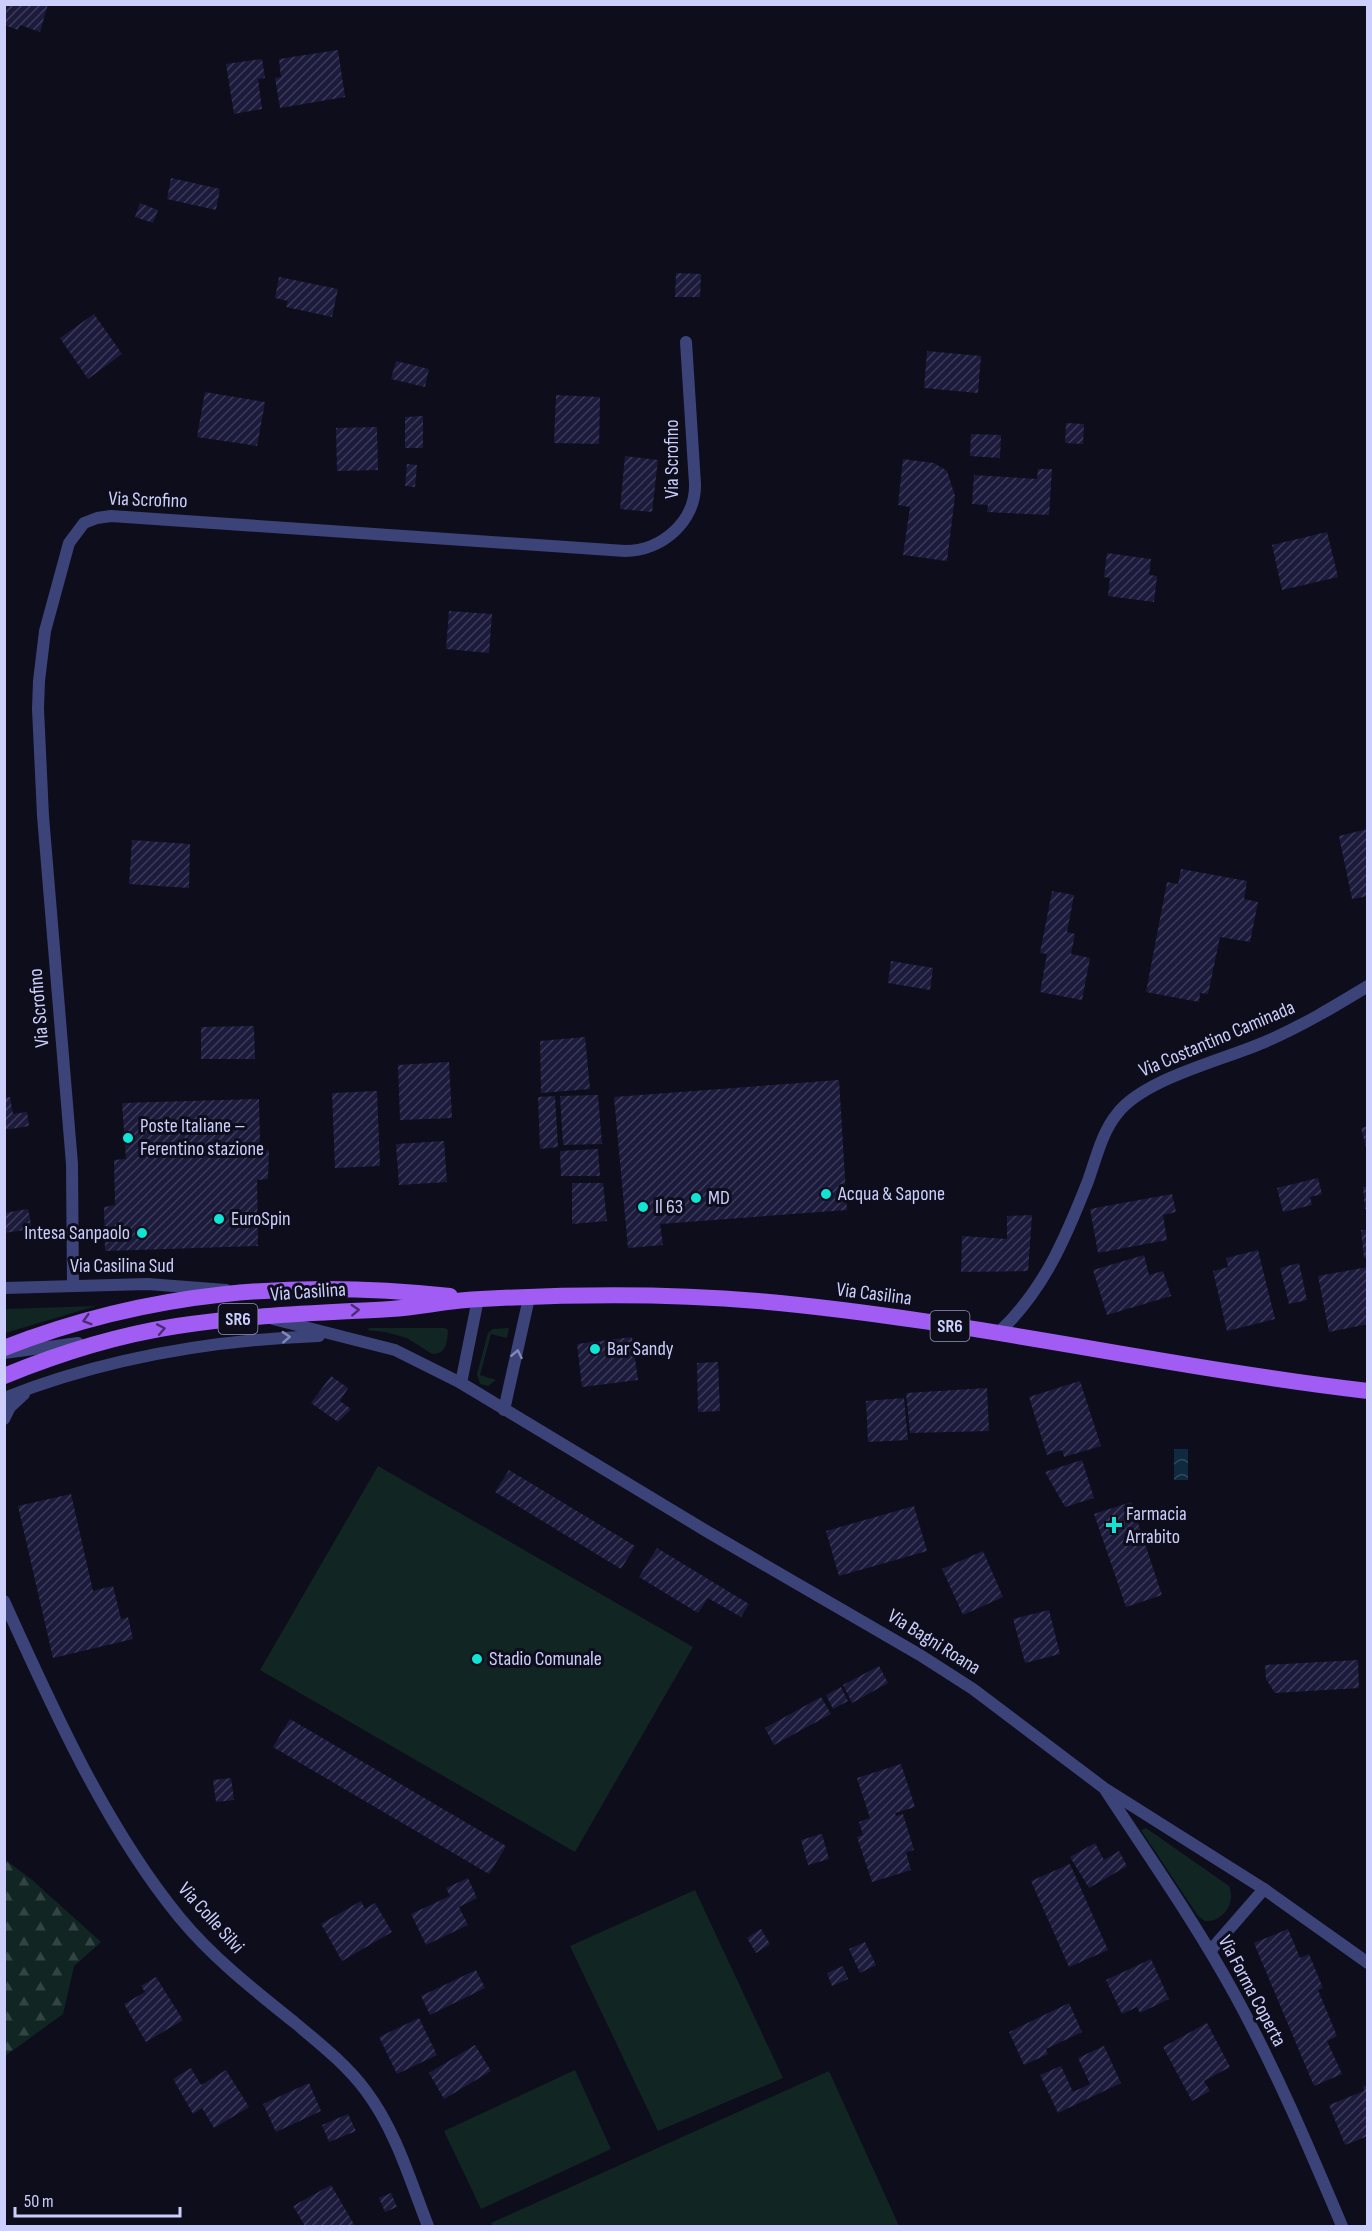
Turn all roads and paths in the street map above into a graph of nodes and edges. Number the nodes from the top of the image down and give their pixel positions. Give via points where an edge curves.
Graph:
1 (686, 342) dead end
2 (1368, 987) edge
3 (73, 1286) junction
4 (4, 1288) edge
5 (239, 1292) junction
6 (529, 1298) junction
7 (477, 1299) junction
8 (264, 1316) junction
9 (999, 1332) junction
10 (332, 1335) junction
11 (123, 1337) junction
12 (4, 1348) edge
13 (4, 1353) edge
14 (4, 1376) edge
15 (460, 1383) junction
16 (28, 1389) junction
17 (1368, 1391) edge
18 (4, 1398) edge
19 (504, 1410) junction
20 (4, 1419) edge
21 (4, 1601) edge
22 (1104, 1788) junction
23 (1264, 1889) junction
24 (1210, 1951) junction
25 (1368, 1963) edge
26 (428, 2226) edge
27 (1342, 2226) edge

1 - 3 street, Via Scrofino via 694,501 674,531 643,550 111,516 84,523 72,537 45,631 38,709 72,1164
2 - 9 street, Via Costantino Caminada via 1300,1026 1156,1084 1122,1107 1107,1132 1051,1267 1026,1304
3 - 4 street, Via Casilina Sud
3 - 5 street, Via Casilina Sud via 182,1285
5 - 7 main road, Via Casilina / SR6 via 349,1288
5 -> 12 main road, Via Casilina / SR6 via 131,1309
6 - 7 main road, Via Casilina / SR6
6 - 9 main road, Via Casilina / SR6 via 646,1296 757,1301
19 -> 6 street
8 -> 7 main road, Via Casilina / SR6
7 - 15 street
8 - 10 street
11 -> 8 main road, Via Casilina / SR6
9 - 17 main road, Via Casilina / SR6
10 - 15 street, Via Bagni Roana via 395,1350
16 -> 10 street via 187,1348
11 - 13 street
11 - 14 main road, Via Casilina / SR6
15 - 19 street, Via Bagni Roana
16 - 18 street
16 - 20 street
19 - 22 street, Via Bagni Roana via 920,1655 973,1689
21 - 26 street, Via Colle Silvi via 92,1783 148,1874 179,1917 214,1954 336,2058 366,2091 393,2135
22 - 23 street, Via Bagni Roana
22 - 24 street, Via Forma Coperta
23 - 24 street
23 - 25 street, Via Bagni Roana
24 - 27 street, Via Forma Coperta via 1283,2092

